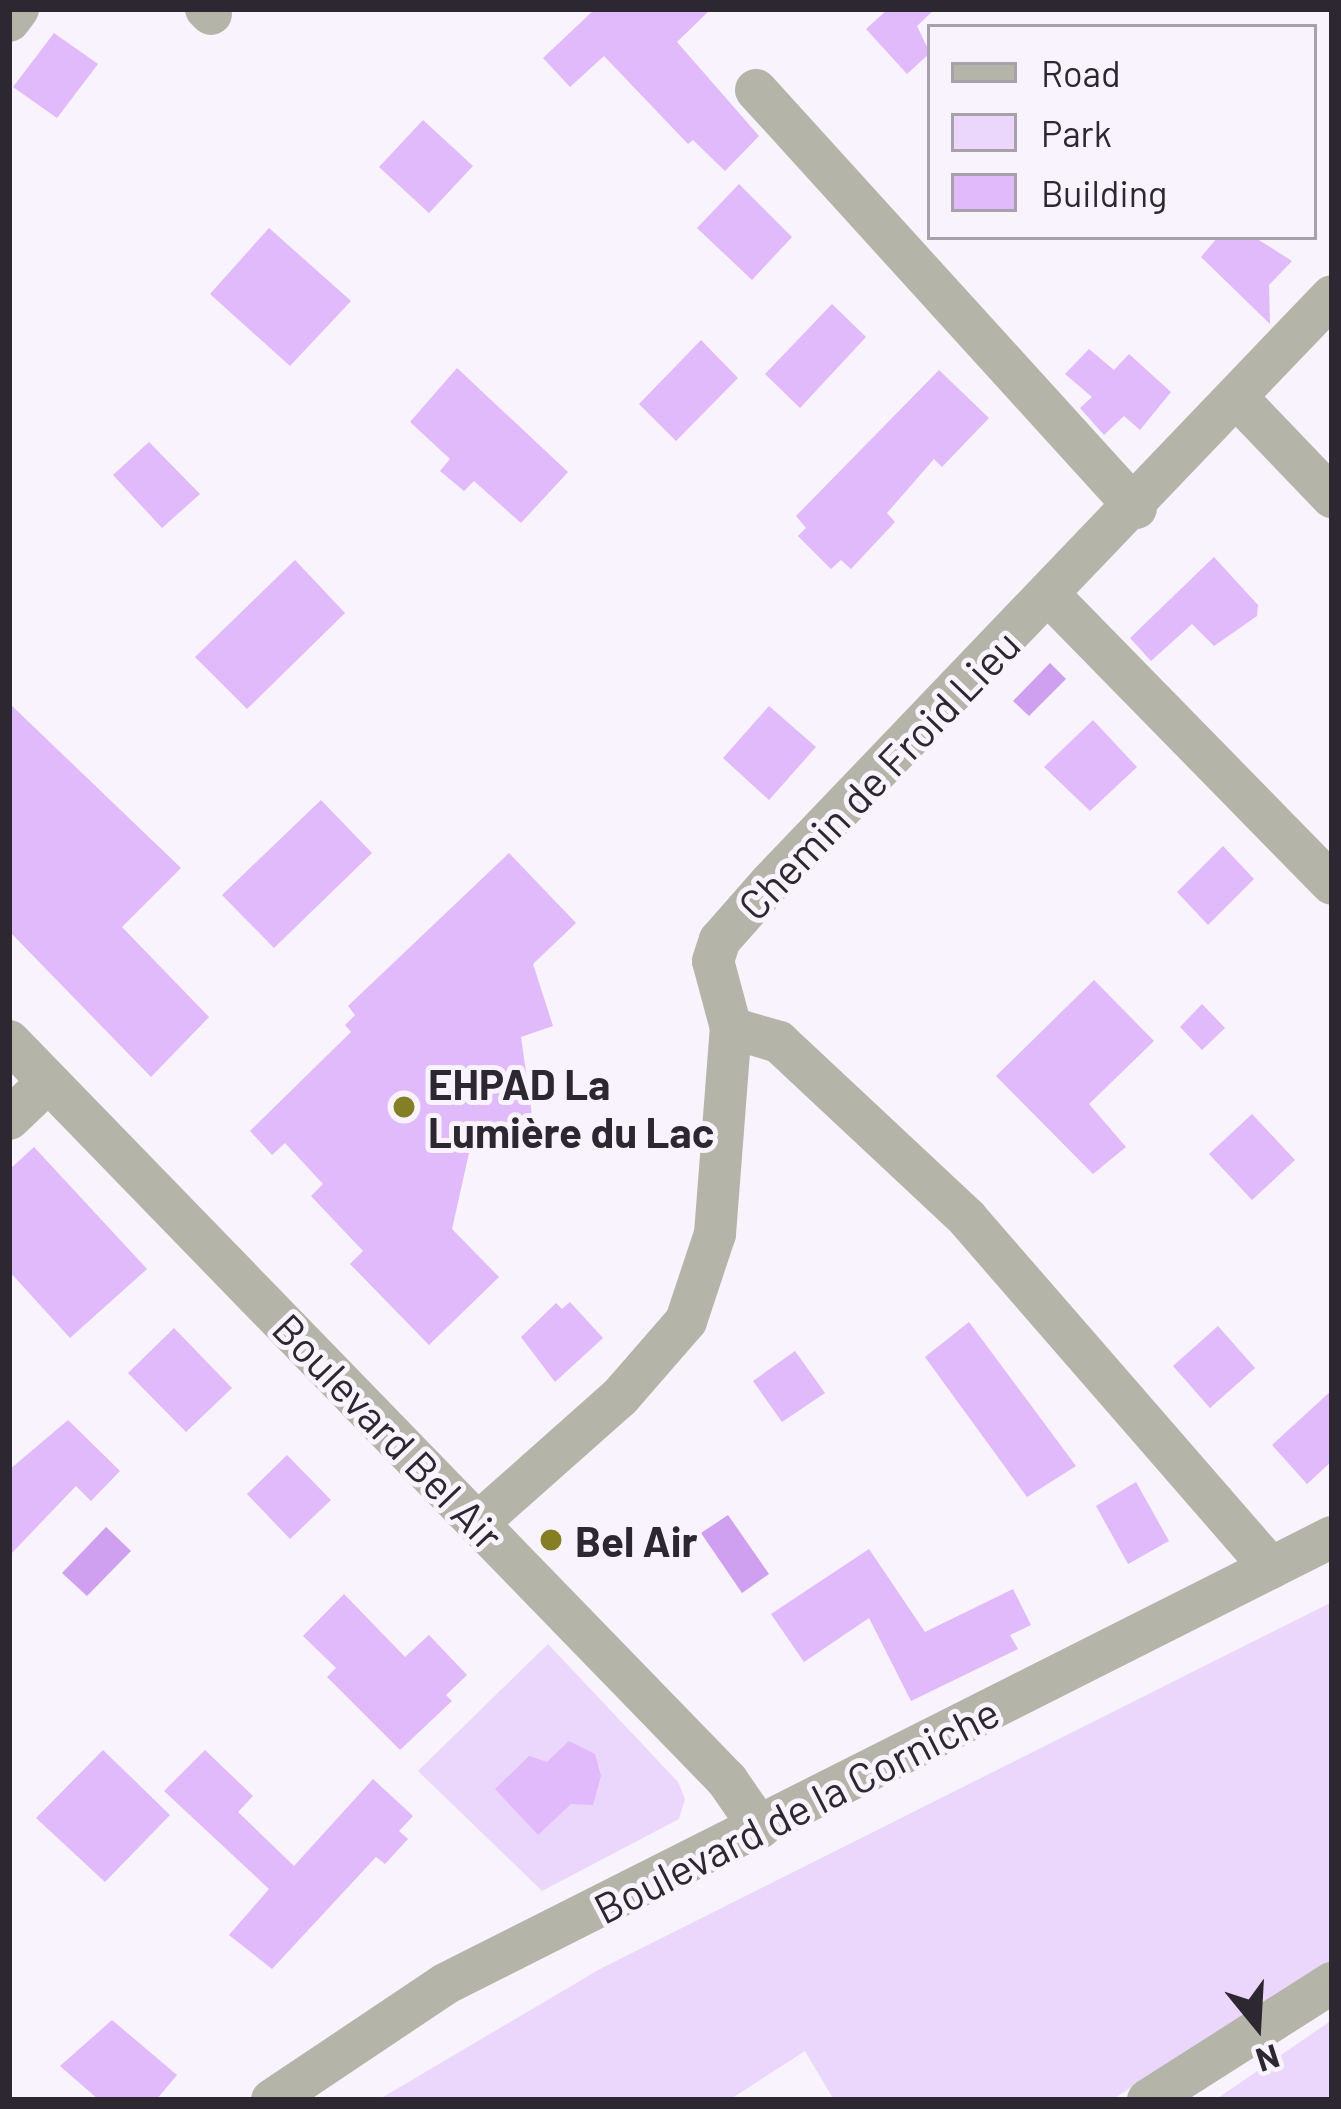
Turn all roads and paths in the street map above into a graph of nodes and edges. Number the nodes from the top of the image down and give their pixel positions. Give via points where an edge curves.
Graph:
1 (18, 9) edge
2 (9, 21) edge
3 (756, 90) dead end
4 (1332, 296) edge
5 (1238, 399) junction
6 (1332, 497) edge
7 (1136, 508) junction
8 (1049, 595) junction
9 (1332, 884) edge
10 (731, 1028) junction
11 (9, 1041) edge
12 (48, 1082) junction
13 (9, 1118) edge
14 (479, 1522) junction
15 (1332, 1537) edge
16 (1271, 1568) junction
17 (760, 1828) junction
18 (1332, 1983) edge
19 (272, 2100) edge
20 (1148, 2100) edge

1 - 2 street
3 - 7 street
4 - 5 street, Chemin de Froid Lieu
5 - 6 street
5 - 7 street, Chemin de Froid Lieu
7 - 8 street, Chemin de Froid Lieu
8 - 9 street
8 - 10 street, Chemin de Froid Lieu via 720,940 713,961
10 - 14 street, Chemin de Froid Lieu via 716,1234 686,1321 620,1396
10 - 16 street via 779,1042 967,1218
11 - 12 street, Boulevard Bel Air
12 - 13 street
12 - 14 street, Boulevard Bel Air
14 - 17 street, Boulevard Bel Air via 727,1780
15 - 16 street, Boulevard de la Corniche
16 - 17 street, Boulevard de la Corniche
17 - 19 street, Boulevard de la Corniche via 445,1984
18 - 20 street

